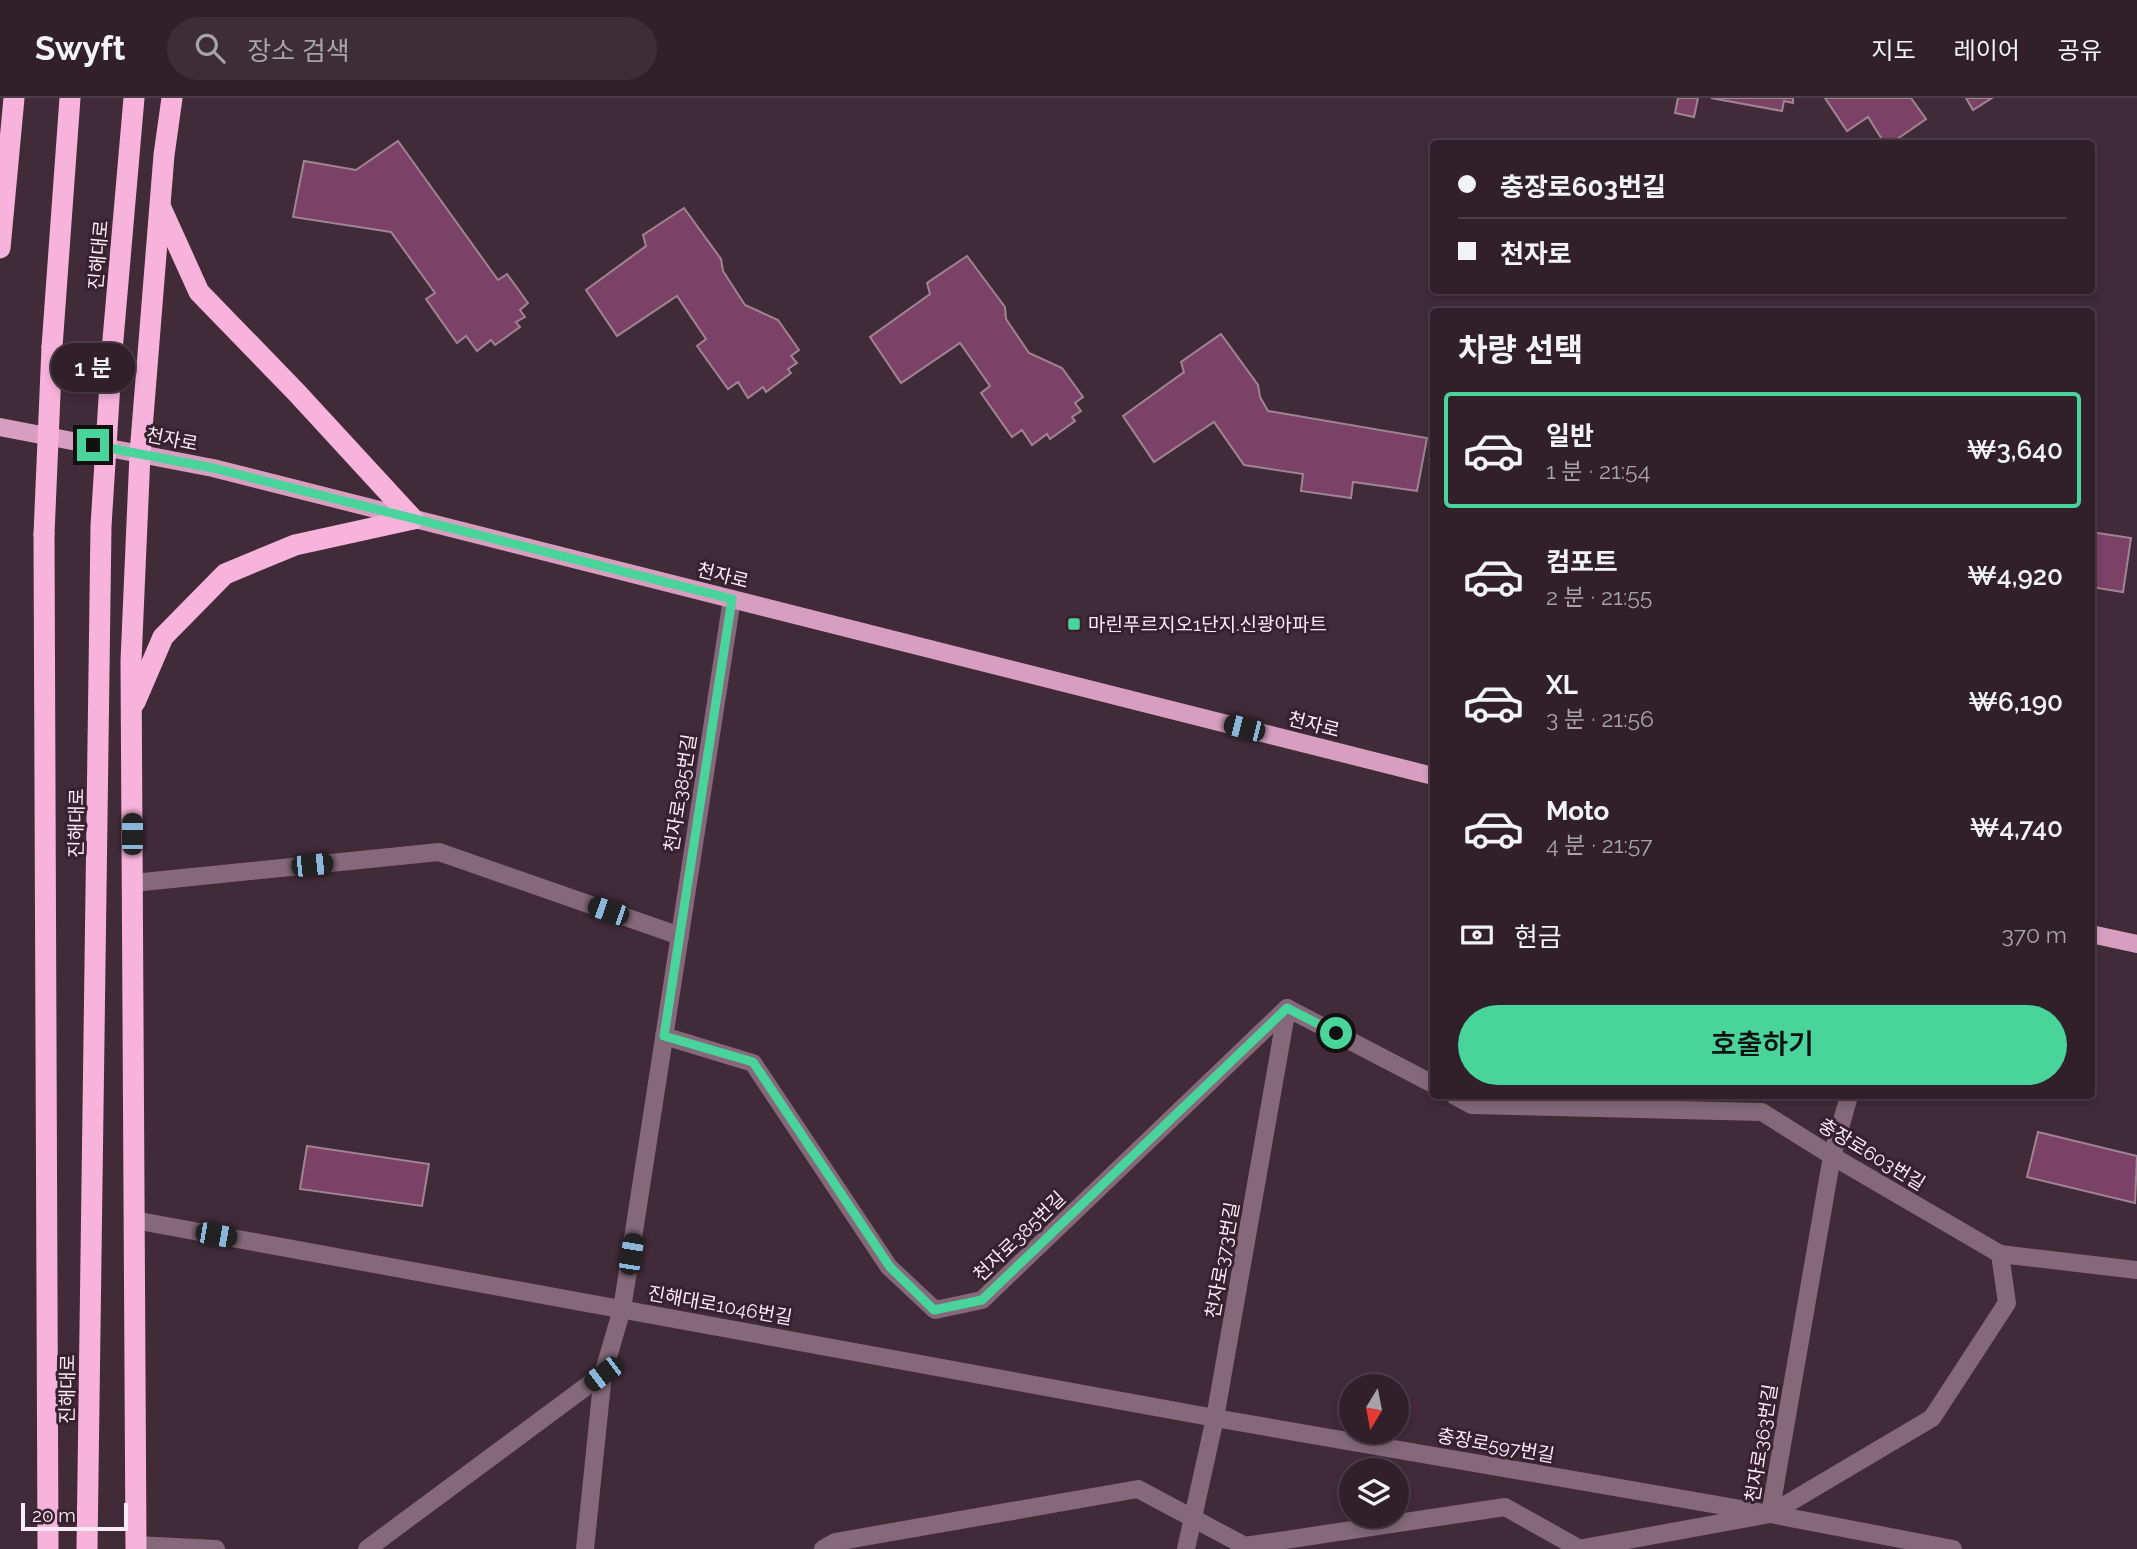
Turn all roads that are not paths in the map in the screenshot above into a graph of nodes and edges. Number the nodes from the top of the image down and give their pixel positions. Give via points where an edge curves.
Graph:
1 (14, 98) edge
2 (70, 98) edge
3 (134, 98) edge
4 (172, 98) edge
5 (3, 186) edge
6 (160, 206) junction
7 (0, 248) edge
8 (0, 427) edge
9 (140, 454) junction
10 (413, 519) junction
11 (732, 599) junction
12 (131, 710) junction
13 (1430, 775) edge
14 (133, 883) junction
15 (2095, 935) edge
16 (680, 936) junction
17 (2137, 944) edge
18 (1287, 1008) junction
19 (664, 1036) junction
20 (1430, 1082) edge
21 (1461, 1099) edge
22 (1848, 1099) edge
23 (1832, 1156) junction
24 (134, 1220) junction
25 (2000, 1254) junction
26 (2137, 1270) edge
27 (622, 1309) junction
28 (603, 1374) junction
29 (1215, 1418) junction
30 (1770, 1514) junction
31 (1193, 1519) junction
32 (135, 1547) edge
33 (48, 1549) edge
34 (87, 1549) edge
35 (215, 1549) edge
36 (367, 1549) edge
37 (585, 1549) edge
38 (823, 1549) edge
39 (1186, 1549) edge
40 (1579, 1549) edge
41 (1953, 1549) edge

1 - 5 highway
2 - 33 highway, 진해대로, bridge via 44,534
3 - 34 highway, 진해대로, bridge via 101,526
4 - 6 highway
5 - 7 highway
6 - 9 highway
6 - 10 highway via 199,292
8 - 9 main road, 천자로
9 - 10 main road, 천자로
9 - 12 highway
10 - 11 main road, 천자로
10 - 12 highway via 296,545 225,574 163,637
11 - 13 main road, 천자로
11 - 16 street, 천자로385번길
12 - 14 highway
14 - 16 street via 439,852
14 - 24 highway
15 - 17 main road
16 - 19 street, 천자로385번길
18 - 19 street, 천자로385번길 via 982,1300 934,1310 890,1267 753,1062
18 - 20 street
18 - 29 street, 천자로373번길
19 - 27 street, 천자로385번길
21 - 23 street, 충장로603번길 via 1472,1105 1762,1112
22 - 23 street, 천자로363번길
23 - 25 street, 충장로603번길
23 - 30 street, 천자로363번길
24 - 27 street, 진해대로1046번길
24 - 32 highway
25 - 26 street, 충장로603번길
25 - 30 street, 천자로363번길 via 2007,1303 1932,1418
27 - 28 street, 천자로385번길
27 - 29 street, 진해대로1046번길
28 - 36 street
28 - 37 street, 천자로385번길
29 - 30 street, 충장로597번길
29 - 31 street, 천자로373번길
30 - 40 street, 충장로597번길
30 - 41 street, 충장로597번길
31 - 38 street via 1138,1489 835,1542
31 - 39 street, 천자로373번길
31 - 40 street via 1245,1546 1505,1507
32 - 35 street

